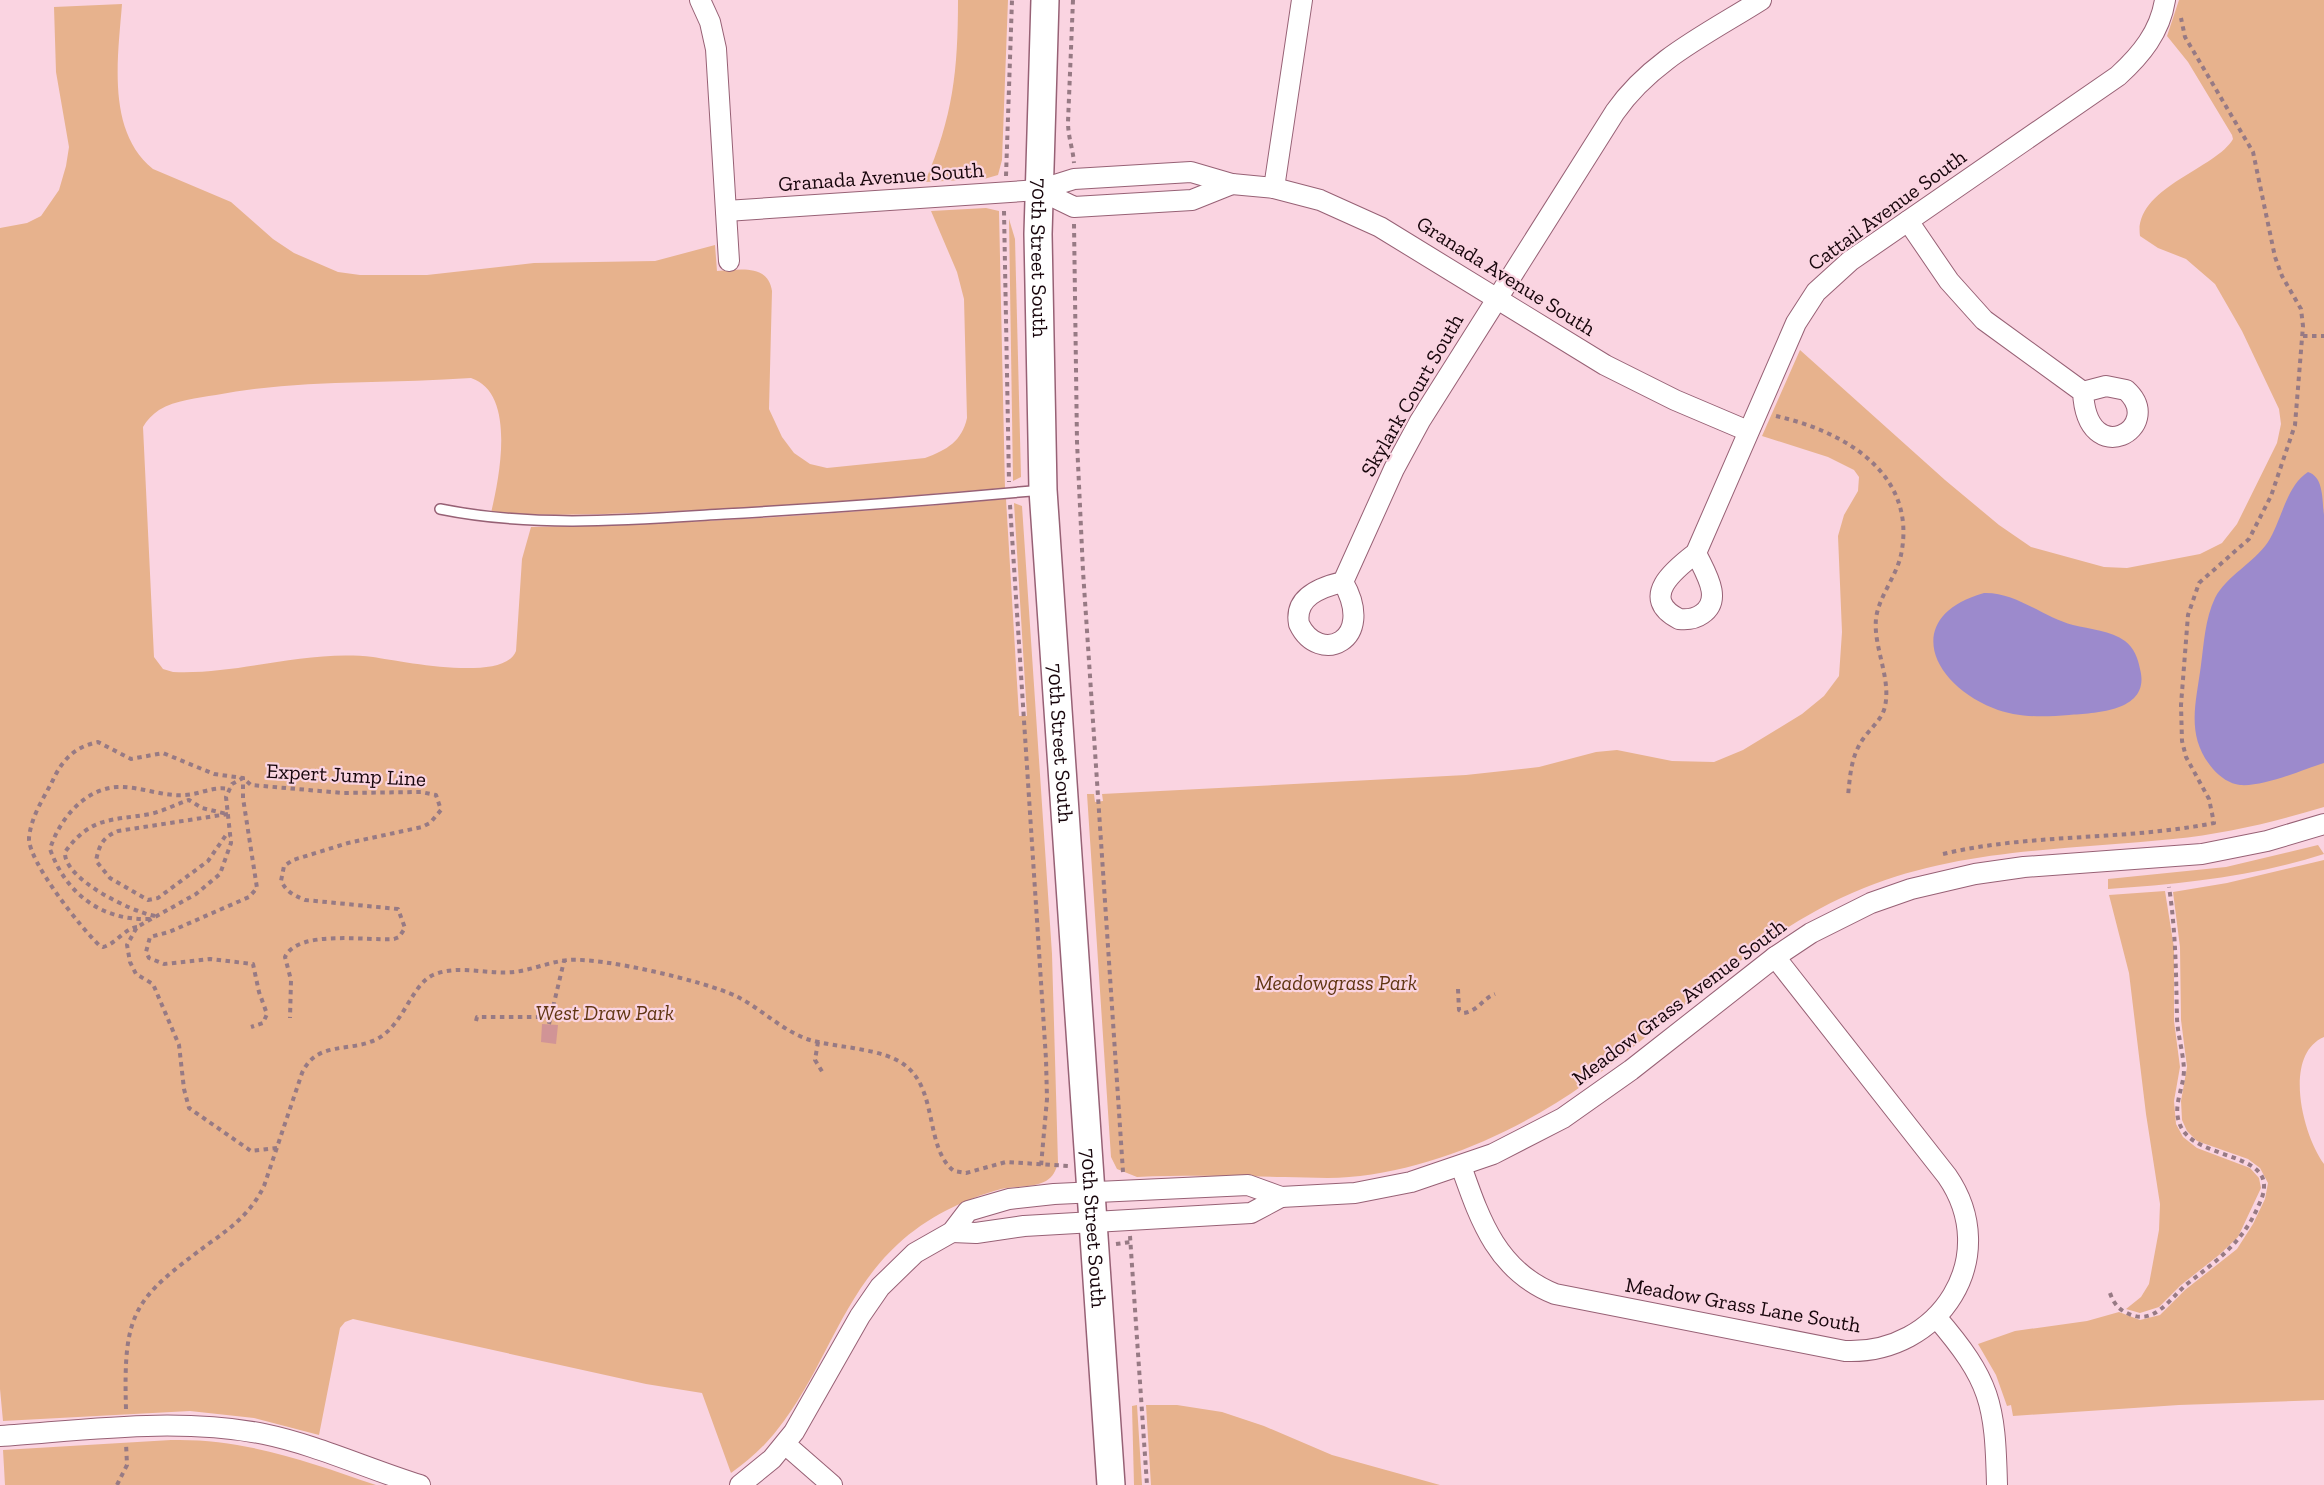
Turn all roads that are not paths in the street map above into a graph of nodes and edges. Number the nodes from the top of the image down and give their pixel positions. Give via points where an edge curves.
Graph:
1 (700, 0) edge
2 (1045, 0) edge
3 (1302, 0) edge
4 (1761, 0) edge
5 (2165, 0) edge
6 (1232, 184) junction
7 (1274, 188) junction
8 (1039, 190) junction
9 (726, 211) junction
10 (1908, 221) junction
11 (729, 261) dead end
12 (1497, 299) junction
13 (2083, 392) dead end
14 (1748, 431) junction
15 (1043, 490) junction
16 (440, 509) dead end
17 (1696, 553) dead end
18 (1343, 582) dead end
19 (2324, 824) edge
20 (1775, 957) junction
21 (1461, 1166) junction
22 (1090, 1192) junction
23 (1281, 1197) junction
24 (1093, 1223) junction
25 (952, 1232) junction
26 (1936, 1317) junction
27 (0, 1436) edge
28 (785, 1444) junction
29 (420, 1485) edge
30 (740, 1485) edge
31 (831, 1485) edge
32 (1111, 1485) edge
33 (1997, 1485) edge

1 - 9 street via 714,39
2 - 8 main road, 70th Street South
3 - 7 street
4 - 12 street, Skylark Court South via 1668,59 1633,88
5 - 10 street, Cattail Avenue South via 2147,44 2118,76
6 - 7 street, Granada Avenue South
6 - 8 street, Granada Avenue South via 1191,172 1074,179
6 - 8 street, Granada Avenue South via 1192,200 1074,207
7 - 12 street, Granada Avenue South via 1320,200 1368,220
8 - 9 street, Granada Avenue South
8 - 15 main road, 70th Street South
9 - 11 street
10 - 13 street via 1949,281 1984,320
10 - 14 street, Cattail Avenue South via 1850,261 1811,299
12 - 14 street, Granada Avenue South via 1621,373
12 - 18 street, Skylark Court South via 1406,446
14 - 17 street, Cattail Avenue South
15 - 16 lane via 843,507 570,522 502,520
15 - 22 main road, 70th Street South
19 - 20 street, Meadow Grass Avenue South via 2202,854 2024,867 1939,881 1855,910
20 - 21 street, Meadow Grass Avenue South via 1563,1118
20 - 26 street, Meadow Grass Lane South via 1947,1176 1959,1197 1967,1234 1965,1263 1951,1300
21 - 23 street, Meadow Grass Avenue South via 1371,1191
21 - 26 street, Meadow Grass Lane South via 1482,1226 1495,1248 1523,1276 1555,1294 1845,1351 1891,1346 1916,1334
22 - 23 street, Meadow Grass Avenue South via 1248,1185
22 - 24 main road, 70th Street South
22 - 25 street, Meadow Grass Avenue South via 1032,1195 992,1203 968,1211
23 - 24 street, Meadow Grass Avenue South via 1251,1213
24 - 25 street, Meadow Grass Avenue South
24 - 32 main road, 70th Street South
25 - 28 street, Meadow Grass Avenue South via 915,1253 880,1287
26 - 33 street via 1970,1359 1988,1395 1995,1428
27 - 29 street via 165,1426 225,1428 288,1440
28 - 30 street, Meadow Grass Avenue South
28 - 31 street

